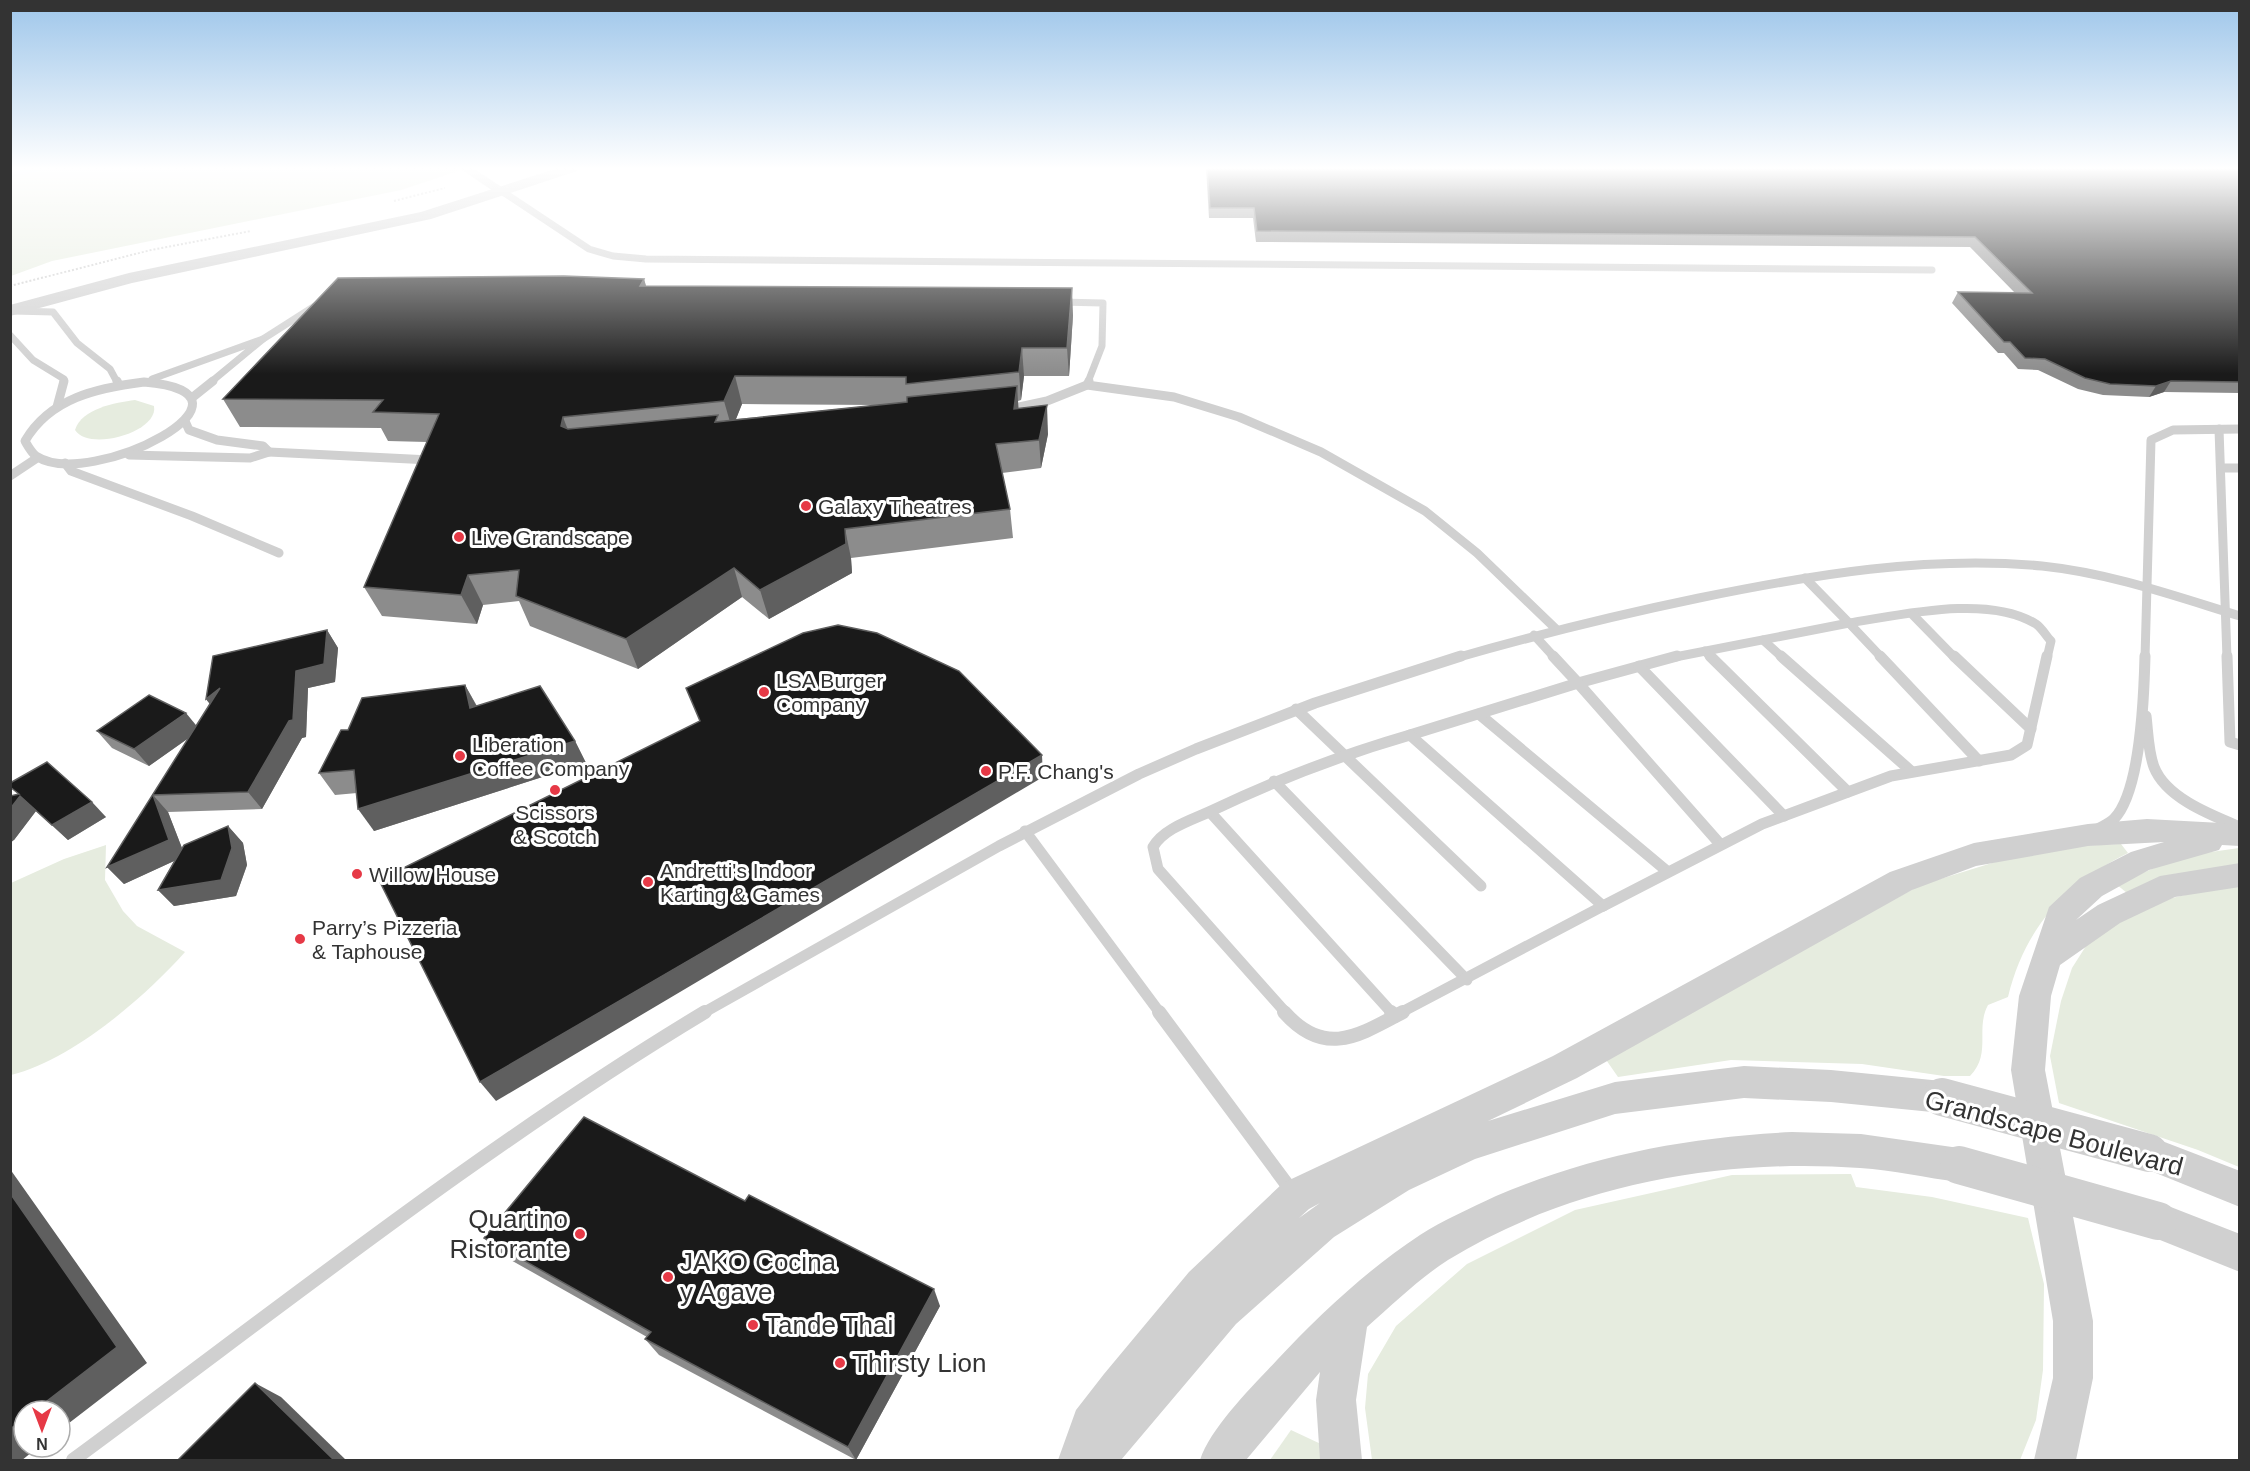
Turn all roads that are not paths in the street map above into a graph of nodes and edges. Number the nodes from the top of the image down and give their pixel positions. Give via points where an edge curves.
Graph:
1 (264, 237) edge
2 (326, 237) edge
3 (570, 237) edge
4 (1932, 270) dead end
5 (10, 298) edge
6 (329, 298) edge
7 (1048, 302) edge
8 (10, 311) edge
9 (10, 335) edge
10 (264, 339) junction
11 (144, 382) junction
12 (119, 385) junction
13 (1088, 385) junction
14 (193, 397) junction
15 (57, 407) junction
16 (990, 411) edge
17 (185, 421) junction
18 (2219, 429) junction
19 (2240, 429) edge
20 (269, 452) junction
21 (119, 455) junction
22 (37, 458) junction
23 (430, 460) edge
24 (65, 463) junction
25 (2220, 468) junction
26 (2240, 468) edge
27 (10, 476) edge
28 (279, 553) dead end
29 (1805, 578) junction
30 (2147, 589) junction
31 (2225, 612) junction
32 (1913, 615) junction
33 (2240, 616) edge
34 (1849, 623) junction
35 (1557, 630) junction
36 (1534, 635) junction
37 (1763, 640) junction
38 (1706, 651) junction
39 (1640, 666) junction
40 (1578, 683) junction
41 (2144, 704) junction
42 (1296, 709) junction
43 (1479, 714) junction
44 (2031, 729) junction
45 (1410, 735) junction
46 (2240, 745) edge
47 (1342, 755) junction
48 (1979, 761) junction
49 (1911, 771) junction
50 (1274, 781) junction
51 (1848, 792) junction
52 (1210, 812) junction
53 (1784, 816) junction
54 (2240, 827) edge
55 (1024, 831) junction
56 (2088, 835) junction
57 (2240, 836) edge
58 (1720, 844) junction
59 (1668, 872) junction
60 (2240, 875) edge
61 (1481, 886) dead end
62 (1604, 907) junction
63 (2049, 956) junction
64 (1467, 980) junction
65 (1395, 1016) junction
66 (2240, 1189) edge
67 (1296, 1196) junction
68 (2240, 1253) edge
69 (1350, 1313) junction
70 (73, 1461) edge
71 (1079, 1461) edge
72 (1096, 1461) edge
73 (1221, 1461) edge
74 (1341, 1461) edge
75 (2055, 1461) edge

1 - 5 street via 135,264
2 - 8 street via 129,278
3 - 4 lane via 589,249 646,259
6 - 10 lane
7 - 13 lane via 1103,303 1102,346
8 - 12 lane via 53,312 77,343 110,369
9 - 15 lane via 33,360 64,379
10 - 11 lane
10 - 14 lane
11 - 12 lane
11 - 14 lane via 176,385
12 - 15 lane
13 - 16 lane via 1047,401
13 - 35 lane via 1174,397 1239,417 1321,452 1425,511 1478,553
14 - 17 lane via 193,408
15 - 22 lane via 41,418 25,441 28,451
17 - 20 lane via 189,430 217,440 263,446
17 - 21 lane via 169,434
18 - 19 lane
18 - 25 lane
18 - 30 lane via 2173,430 2151,440
20 - 21 lane via 250,458
20 - 23 lane
21 - 24 lane
22 - 24 lane
22 - 27 lane
24 - 28 lane via 71,471
25 - 26 lane
25 - 31 lane
29 - 30 lane via 1886,567 2017,564 2061,569
29 - 34 lane
29 - 35 lane
30 - 31 lane
30 - 41 lane
31 - 33 lane
31 - 46 lane via 2230,742
32 - 34 lane
32 - 44 lane
32 - 44 lane via 2007,612 2025,617 2046,632 2051,641
34 - 37 lane
34 - 48 lane
35 - 36 lane
36 - 40 lane
36 - 42 lane
37 - 38 lane
37 - 49 lane
38 - 39 lane
38 - 51 lane
39 - 40 lane
39 - 53 lane
40 - 43 lane
40 - 58 lane
41 - 54 lane via 2154,768 2172,788 2206,814
41 - 56 lane via 2130,790 2114,819
42 - 47 lane
42 - 55 lane via 1139,774
43 - 45 lane
43 - 59 lane
44 - 48 lane via 2022,750
45 - 47 lane
45 - 62 lane
47 - 50 lane
47 - 61 lane
48 - 49 lane
49 - 51 lane
50 - 52 lane
50 - 64 lane
51 - 53 lane
52 - 65 lane
52 - 65 lane via 1157,840 1153,848 1158,869 1296,1025 1311,1035 1343,1040
53 - 58 lane
55 - 67 lane
55 - 70 lane via 725,998 622,1064 509,1141
56 - 57 street via 2147,831
56 - 67 street via 1974,855 1901,881 1565,1067
57 - 63 street via 2141,860 2091,887 2060,916
58 - 59 lane
59 - 62 lane
60 - 63 street via 2171,885 2109,914
62 - 64 lane
63 - 75 street via 2035,996 2028,1070 2073,1322 2073,1378
64 - 65 lane
66 - 72 street, Grandscape Boulevard, bridge via 2149,1153 1942,1097 1744,1082 1615,1098 1470,1144 1396,1177 1321,1224 1222,1310
67 - 71 street via 1203,1286 1118,1388 1091,1425
68 - 69 street, bridge via 2158,1221 1959,1165 1850,1150 1726,1151 1606,1174 1544,1193 1433,1249
69 - 73 street via 1260,1407
69 - 74 street via 1336,1400

